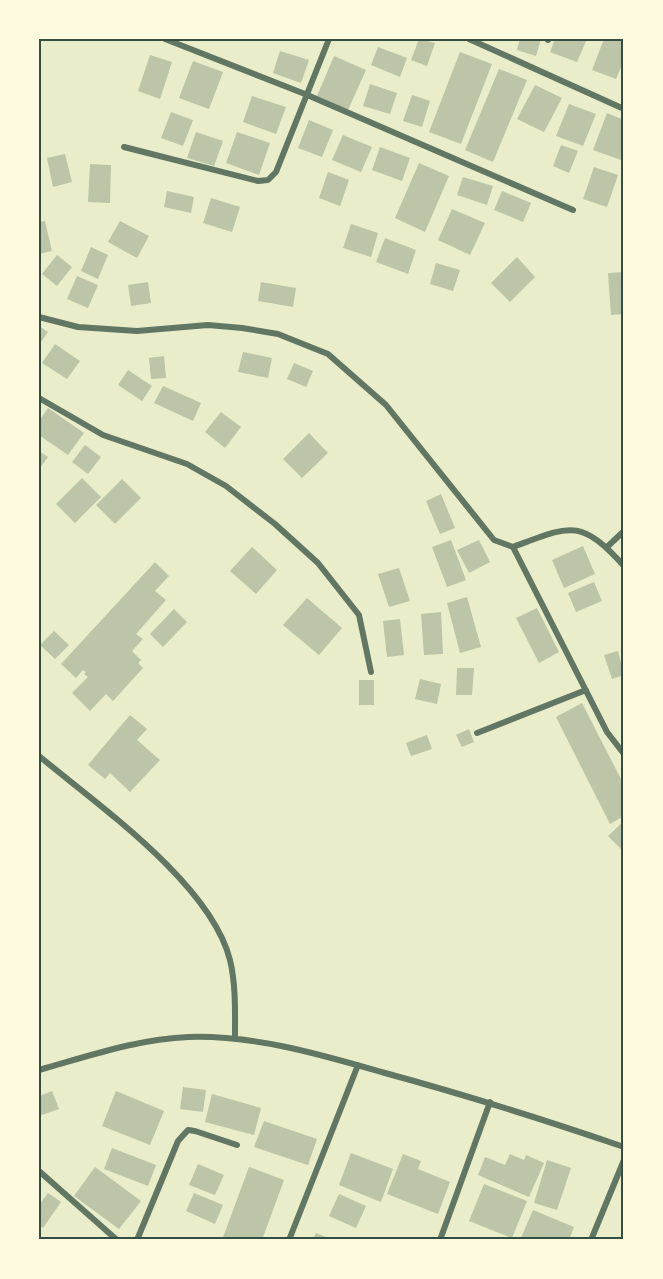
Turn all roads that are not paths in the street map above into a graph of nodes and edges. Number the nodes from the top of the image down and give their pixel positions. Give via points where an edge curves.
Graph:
1 (165, 39) edge
2 (328, 39) edge
3 (470, 39) edge
4 (305, 94) junction
5 (624, 109) edge
6 (124, 147) dead end
7 (573, 210) dead end
8 (39, 317) edge
9 (39, 398) edge
10 (624, 531) edge
11 (607, 547) junction
12 (513, 548) junction
13 (624, 566) edge
14 (371, 672) dead end
15 (586, 690) junction
16 (477, 733) dead end
17 (624, 754) edge
18 (39, 756) edge
19 (235, 1038) junction
20 (358, 1065) junction
21 (39, 1070) edge
22 (490, 1102) junction
23 (237, 1145) dead end
24 (624, 1147) edge
25 (624, 1160) edge
26 (39, 1171) edge
27 (117, 1240) edge
28 (137, 1240) edge
29 (289, 1240) edge
30 (440, 1240) edge
31 (591, 1240) edge

1 - 4 street
2 - 4 street
3 - 5 street
4 - 6 street via 276,172 268,180 258,181
4 - 7 street
8 - 12 street via 78,327 242,328 278,334 328,354 386,405 494,540
9 - 14 street via 103,435 187,464 226,486 275,524 318,563 358,615
10 - 11 street
11 - 12 street via 575,528 560,529
11 - 13 street
12 - 15 street
15 - 16 street
15 - 17 street via 607,732
18 - 19 street via 141,840 183,882 214,923 230,960 236,1002
19 - 20 street
19 - 21 street via 136,1042
20 - 22 street
20 - 29 street
22 - 24 street
22 - 30 street
23 - 28 street via 188,1130 178,1141
25 - 31 street
26 - 27 street

